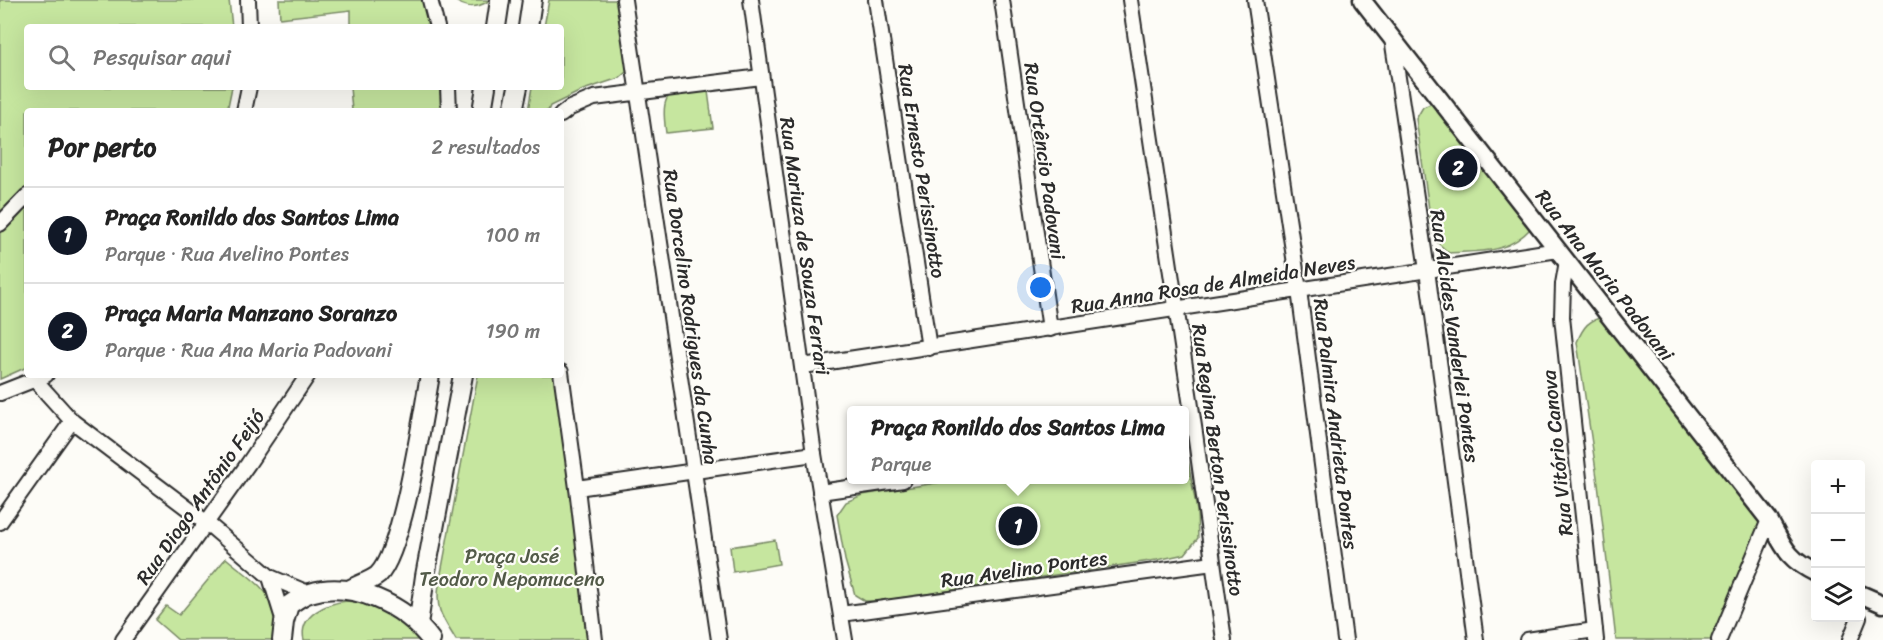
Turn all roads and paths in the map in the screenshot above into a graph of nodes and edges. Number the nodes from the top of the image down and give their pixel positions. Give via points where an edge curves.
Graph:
1 (248, 0) edge
2 (430, 0) edge
3 (500, 0) edge
4 (532, 0) edge
5 (624, 0) edge
6 (751, 0) edge
7 (876, 0) edge
8 (1002, 0) edge
9 (1130, 0) edge
10 (1255, 0) edge
11 (1362, 0) edge
12 (249, 24) edge
13 (436, 24) edge
14 (496, 24) edge
15 (528, 24) edge
16 (1392, 39) junction
17 (761, 77) junction
18 (248, 90) edge
19 (448, 90) edge
20 (486, 90) edge
21 (517, 90) edge
22 (637, 92) junction
23 (245, 108) edge
24 (448, 108) edge
25 (482, 108) edge
26 (514, 108) edge
27 (564, 113) edge
28 (24, 199) edge
29 (0, 224) edge
30 (1563, 256) junction
31 (1427, 270) junction
32 (1299, 290) junction
33 (1177, 309) junction
34 (1050, 329) junction
35 (928, 348) junction
36 (803, 366) junction
37 (40, 378) edge
38 (306, 378) edge
39 (429, 378) edge
40 (462, 378) edge
41 (562, 378) edge
42 (0, 393) edge
43 (1187, 406) edge
44 (72, 422) junction
45 (1190, 434) edge
46 (814, 454) junction
47 (694, 471) junction
48 (875, 484) edge
49 (577, 488) junction
50 (820, 492) junction
51 (1769, 520) junction
52 (0, 522) edge
53 (207, 523) junction
54 (1213, 563) junction
55 (1811, 571) edge
56 (270, 577) junction
57 (349, 590) junction
58 (308, 593) junction
59 (841, 614) junction
60 (1858, 622) edge
61 (418, 625) junction
62 (283, 631) edge
63 (1596, 635) edge
64 (123, 640) edge
65 (431, 640) edge
66 (595, 640) edge
67 (719, 640) edge
68 (845, 640) edge
69 (1224, 640) edge
70 (1345, 640) edge
71 (1476, 640) edge
72 (1527, 640) edge
73 (1719, 640) edge
74 (1851, 640) edge

1 - 12 street
2 - 13 street
3 - 14 main road
4 - 15 main road
5 - 22 street, Rua Dorcelino Rodrigues da Cunha
6 - 17 street, Rua Mariuza de Souza Ferrari
7 - 35 street, Rua Ernesto Perissinotto
8 - 34 street, Rua Ortêncio Padovani
9 - 33 street, Rua Regina Berton Perissinotto
10 - 32 street, Rua Palmira Andrieta Pontes
11 - 16 street, Rua Ana Maria Padovani
16 - 30 street, Rua Ana Maria Padovani
16 - 31 street, Rua Alcides Vanderlei Pontes
17 - 22 street
17 - 36 street, Rua Mariuza de Souza Ferrari
18 - 23 street
19 - 24 street
20 - 25 main road
21 - 26 main road
22 - 27 street via 594,98
22 - 47 street, Rua Dorcelino Rodrigues da Cunha
28 - 29 street
30 - 31 street, Rua Anna Rosa de Almeida Neves
30 - 51 street, Rua Ana Maria Padovani
30 - 63 street, Rua Vitório Canova via 1562,317
31 - 32 street, Rua Anna Rosa de Almeida Neves
31 - 71 street, Rua Alcides Vanderlei Pontes
32 - 33 street, Rua Anna Rosa de Almeida Neves
32 - 70 street, Rua Palmira Andrieta Pontes
33 - 34 street, Rua Anna Rosa de Almeida Neves
33 - 43 street, Rua Regina Berton Perissinotto
34 - 35 street, Rua Anna Rosa de Almeida Neves
35 - 36 street, Rua Anna Rosa de Almeida Neves
36 - 46 street, Rua Mariuza de Souza Ferrari
37 - 42 street
37 - 44 street
38 - 53 street, Rua Diogo Antônio Feijó
39 - 57 main road via 410,483 392,552 378,575
40 - 61 main road
41 - 49 street
44 - 52 street
44 - 53 street
45 - 54 street, Rua Regina Berton Perissinotto
46 - 47 street
46 - 50 street, Rua Mariuza de Souza Ferrari
47 - 49 street
47 - 67 street, Rua Dorcelino Rodrigues da Cunha
48 - 50 street
49 - 66 street
50 - 59 street, Rua Mariuza de Souza Ferrari
51 - 55 street, Rua Ana Maria Padovani via 1789,556
51 - 73 street
53 - 56 street
53 - 64 street, Rua Diogo Antônio Feijó
54 - 59 street, Rua Avelino Pontes
54 - 69 street, Rua Regina Berton Perissinotto
56 - 58 street
56 - 62 street
57 - 58 main road
57 - 61 main road via 382,601
58 - 62 main road via 289,605
59 - 68 street, Rua Mariuza de Souza Ferrari
60 - 74 street
61 - 65 main road
63 - 72 street

